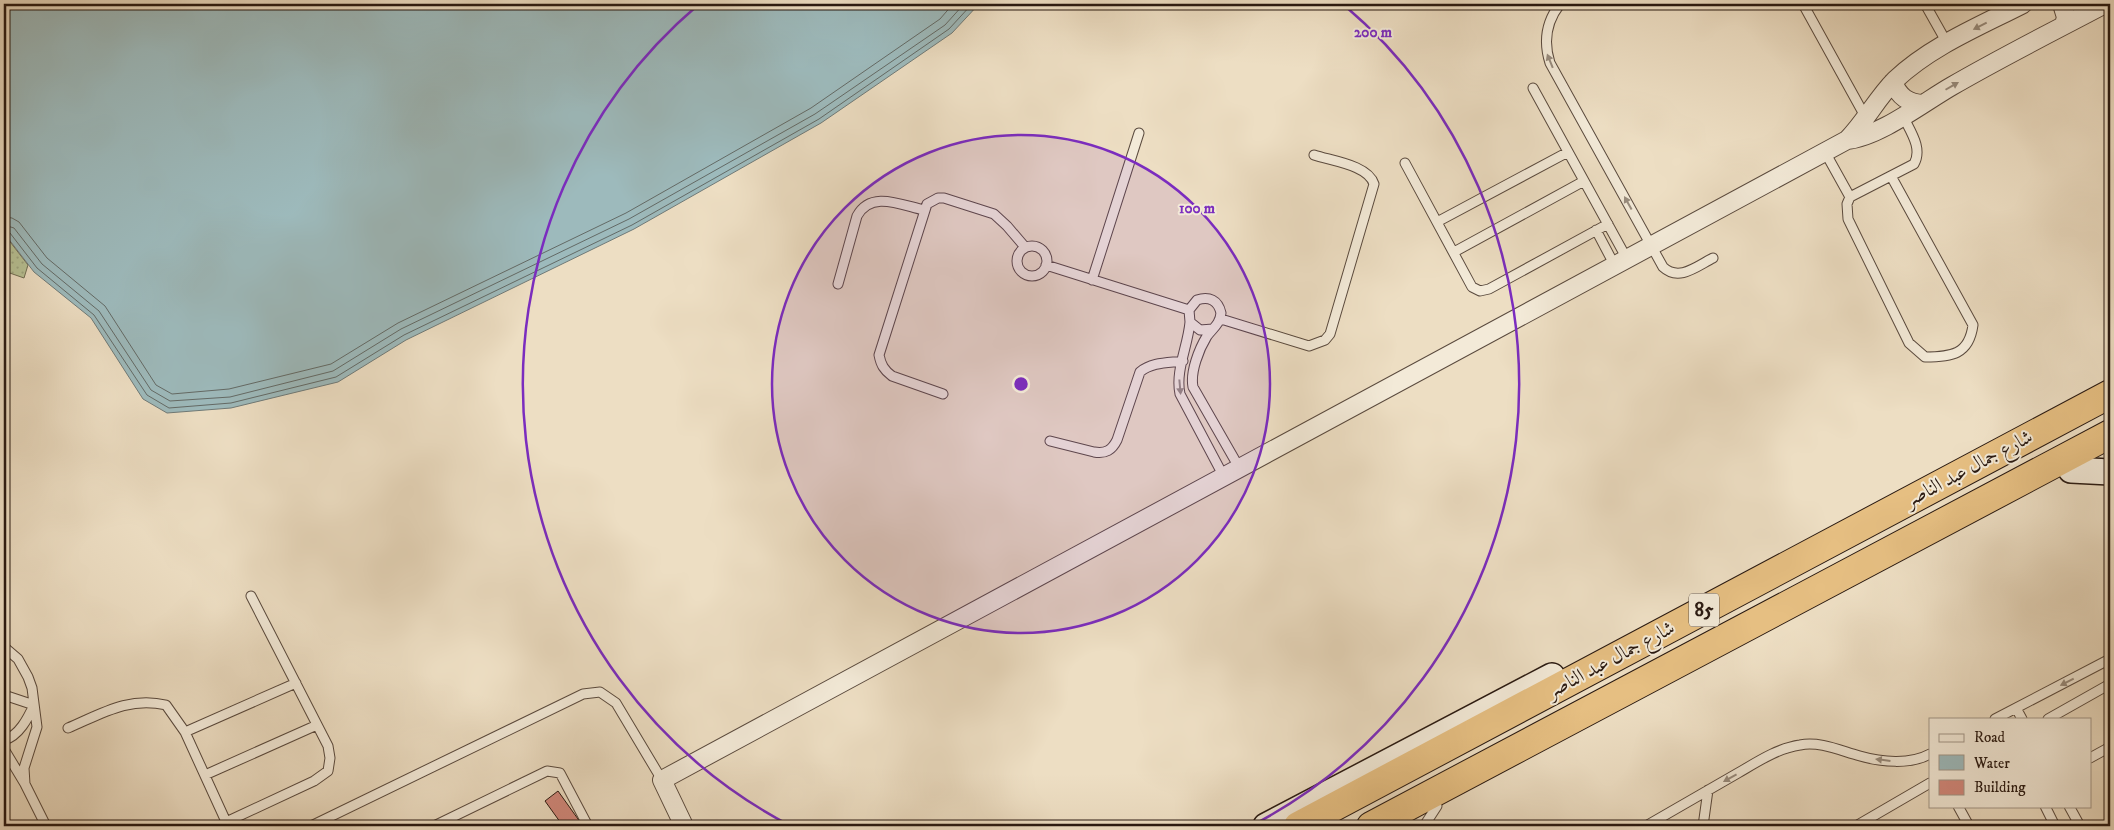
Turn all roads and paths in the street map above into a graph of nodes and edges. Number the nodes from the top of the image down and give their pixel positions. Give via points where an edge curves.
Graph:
1 (1560, 4) edge
2 (1802, 4) edge
3 (1925, 4) edge
4 (2024, 4) edge
5 (2062, 4) edge
6 (2101, 4) edge
7 (2064, 25) junction
8 (1947, 44) junction
9 (1894, 82) junction
10 (1533, 88) dead end
11 (1923, 104) junction
12 (1903, 116) junction
13 (1866, 118) junction
14 (1139, 132) dead end
15 (1847, 140) junction
16 (1568, 152) junction
17 (1825, 152) junction
18 (1314, 155) dead end
19 (1405, 163) dead end
20 (1890, 176) junction
21 (1584, 181) junction
22 (1850, 197) junction
23 (924, 210) junction
24 (1437, 222) junction
25 (1608, 224) junction
26 (1596, 230) junction
27 (1651, 246) junction
28 (1025, 247) junction
29 (1454, 252) junction
30 (1713, 258) dead end
31 (1621, 262) junction
32 (1046, 265) junction
33 (1092, 280) junction
34 (838, 284) dead end
35 (1188, 310) junction
36 (1221, 319) junction
37 (1190, 322) junction
38 (1213, 329) junction
39 (1183, 361) junction
40 (2110, 379) edge
41 (942, 394) dead end
42 (2110, 394) edge
43 (2110, 434) edge
44 (1050, 441) dead end
45 (2110, 449) edge
46 (1240, 469) junction
47 (2071, 470) junction
48 (2110, 472) edge
49 (1224, 477) junction
50 (251, 596) dead end
51 (4, 647) edge
52 (2110, 660) edge
53 (296, 684) junction
54 (2110, 684) edge
55 (4, 695) edge
56 (34, 705) junction
57 (2016, 708) junction
58 (1998, 718) edge
59 (2021, 718) edge
60 (2050, 718) edge
61 (317, 725) junction
62 (68, 728) dead end
63 (185, 732) junction
64 (4, 740) edge
65 (2110, 747) edge
66 (4, 750) edge
67 (1929, 754) edge
68 (2092, 757) edge
69 (204, 775) junction
70 (662, 780) junction
71 (25, 784) junction
72 (1929, 784) edge
73 (1708, 790) junction
74 (1959, 808) edge
75 (2046, 808) edge
76 (2069, 808) edge
77 (1430, 816) edge
78 (227, 824) edge
79 (46, 826) edge
80 (311, 826) edge
81 (434, 826) edge
82 (588, 826) edge
83 (684, 826) edge
84 (1266, 826) edge
85 (1298, 826) edge
86 (1371, 826) edge
87 (1399, 826) edge
88 (1646, 826) edge
89 (1703, 826) edge
90 (1856, 826) edge
91 (1970, 826) edge
92 (2055, 826) edge
93 (2080, 826) edge

27 -> 1 lane via 1550,63 1547,32
2 - 13 lane
3 - 8 lane
4 -> 8 street
5 - 7 street via 2066,17
6 - 7 street
11 -> 7 street
8 - 9 street via 1920,60
9 - 11 street via 1904,99
9 - 13 street
10 - 16 lane
11 - 12 street
12 - 15 street via 1866,135
12 - 20 lane via 1918,157 1914,164
13 - 15 street
14 - 33 lane
15 - 17 street
16 - 21 lane
16 - 24 lane
17 - 22 lane
17 - 27 street
18 - 36 lane via 1362,170 1374,184 1330,334 1309,346
19 - 24 lane
20 - 22 lane
20 - 22 lane via 1973,325 1971,337 1962,350 1949,357 1925,357 1909,343 1848,219
21 - 25 lane
21 - 29 lane
23 - 28 lane via 938,198 985,210 1001,219
23 - 34 lane via 884,200 861,208
23 - 41 lane via 879,355 880,364 892,376
24 - 29 lane
25 - 26 lane
25 - 31 lane
26 - 29 lane via 1485,291 1472,287
26 - 31 lane
27 - 30 lane via 1663,267 1674,274 1686,272
27 - 31 street
28 - 32 lane via 1036,246 1042,250
28 - 32 lane via 1018,256 1018,267 1022,272 1038,274
31 - 46 street
32 - 33 lane
33 - 35 lane
35 - 36 lane via 1197,300 1210,298 1220,306
35 - 37 lane
36 - 38 lane
37 - 38 lane via 1200,330
37 - 39 lane
38 - 46 lane via 1192,376 1193,387
39 - 44 lane via 1153,364 1140,372 1117,440 1108,451 1094,452
39 -> 49 lane via 1178,380 1182,400
40 - 84 main road
42 - 85 highway, شارع جمال عبد الناصر / 85
43 - 86 highway, شارع جمال عبد الناصر / 85
45 - 47 main road
46 - 49 street
47 - 48 main road
47 - 77 main road
49 - 70 street
50 - 53 lane
51 - 56 lane via 18,659 28,677
52 -> 57 lane
53 - 61 lane
53 - 63 lane
54 - 60 lane
55 - 56 lane
56 - 64 lane via 18,730
56 - 71 lane via 37,727 24,768
57 - 58 lane
57 - 59 lane
61 - 69 lane
61 - 78 lane via 328,746 328,771
62 - 63 lane via 127,703 152,701 166,705
63 - 69 lane
65 - 68 lane
66 - 71 lane
67 -> 73 lane via 1904,761 1887,761 1823,745 1801,744 1771,755
69 - 78 lane
70 - 80 lane via 616,702 600,692 584,694
70 - 83 street
71 - 79 lane
72 - 90 lane
73 - 88 lane
73 - 89 lane
74 - 91 lane
75 - 92 lane
76 - 93 lane
77 - 87 main road
81 - 82 lane via 547,772 560,773

